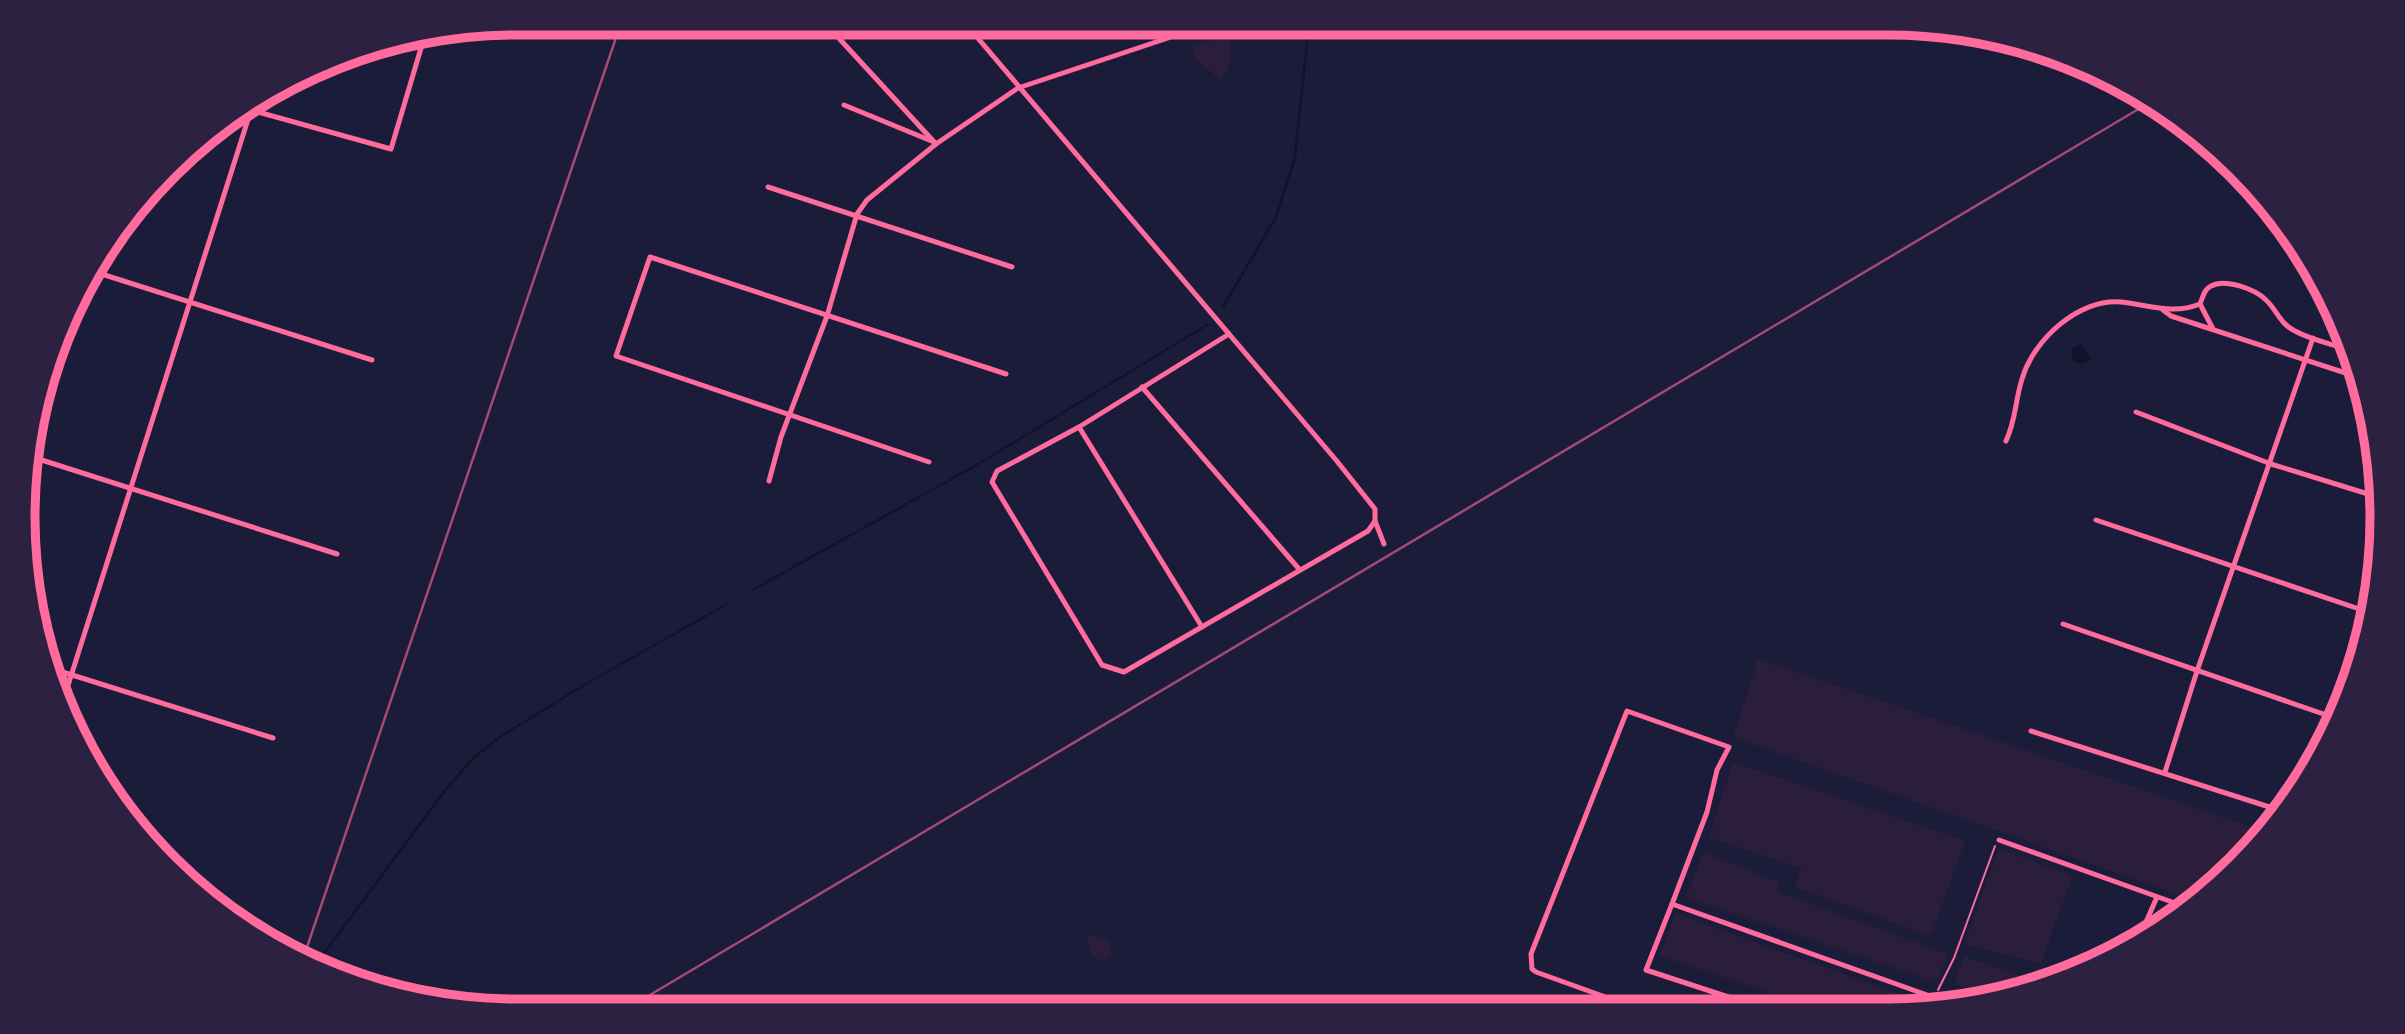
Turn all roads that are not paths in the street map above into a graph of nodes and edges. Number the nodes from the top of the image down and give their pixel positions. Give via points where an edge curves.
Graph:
1 (836, 35) edge
2 (975, 35) edge
3 (1177, 35) edge
4 (422, 44) edge
5 (1018, 88) junction
6 (844, 105) dead end
7 (257, 112) edge
8 (249, 116) edge
9 (936, 144) junction
10 (768, 187) dead end
11 (857, 214) junction
12 (1012, 267) dead end
13 (101, 274) edge
14 (189, 303) junction
15 (2200, 304) junction
16 (2162, 310) junction
17 (827, 316) junction
18 (2213, 329) junction
19 (1229, 334) junction
20 (2313, 338) junction
21 (2338, 347) edge
22 (2305, 359) junction
23 (372, 360) dead end
24 (1006, 374) dead end
25 (2348, 374) edge
26 (1142, 387) junction
27 (2136, 412) dead end
28 (790, 415) junction
29 (1079, 427) junction
30 (2006, 441) dead end
31 (39, 459) edge
32 (929, 462) dead end
33 (2271, 464) junction
34 (769, 481) dead end
35 (132, 489) junction
36 (2369, 494) edge
37 (2096, 520) dead end
38 (1376, 521) junction
39 (1384, 544) dead end
40 (337, 554) dead end
41 (2234, 568) junction
42 (1299, 569) junction
43 (2361, 609) edge
44 (2063, 624) dead end
45 (1202, 627) junction
46 (2197, 671) junction
47 (61, 672) edge
48 (71, 675) junction
49 (67, 688) edge
50 (2327, 715) edge
51 (2031, 731) dead end
52 (273, 738) dead end
53 (2165, 772) junction
54 (2272, 808) edge
55 (1999, 840) road end
56 (2157, 897) junction
57 (2175, 903) edge
58 (1672, 904) junction
59 (2145, 925) edge
60 (1932, 997) edge
61 (1611, 999) edge
62 (1737, 999) edge

1 - 9 street
2 - 5 street
3 - 5 street
4 - 7 street via 391,149
5 - 9 street
5 - 19 street
6 - 9 street
8 - 14 street
9 - 11 street via 867,200
10 - 11 street
11 - 12 street
11 - 17 street
13 - 14 street
14 - 23 street
14 - 35 street
15 - 16 street
15 - 18 street
15 - 20 street via 2205,290 2223,282 2265,299 2281,322
16 - 18 street
16 - 30 street via 2118,302 2090,307 2059,326 2030,359
17 - 24 street
17 - 28 street
17 - 28 street via 650,257 616,356
18 - 22 street
19 - 26 street
19 - 38 street via 1375,509
20 - 21 street
20 - 22 street
22 - 25 street
22 - 33 street
26 - 29 street
26 - 42 street
27 - 33 street
28 - 32 street
28 - 34 street
29 - 45 street
29 - 45 street via 998,471 992,482 1102,664 1124,672
31 - 35 street
33 - 36 street
33 - 41 street
35 - 40 street
35 - 48 street
37 - 41 street
38 - 39 street
38 - 42 street via 1368,531
41 - 43 street
41 - 46 street
42 - 45 street
44 - 46 street
46 - 50 street
46 - 53 street
47 - 48 street
48 - 49 street
48 - 52 street
51 - 53 street
53 - 54 street
55 - 56 street
56 - 57 street
56 - 59 street
58 - 60 street
58 - 61 street via 1729,747 1627,710 1531,954 1536,972
58 - 62 street via 1646,970

